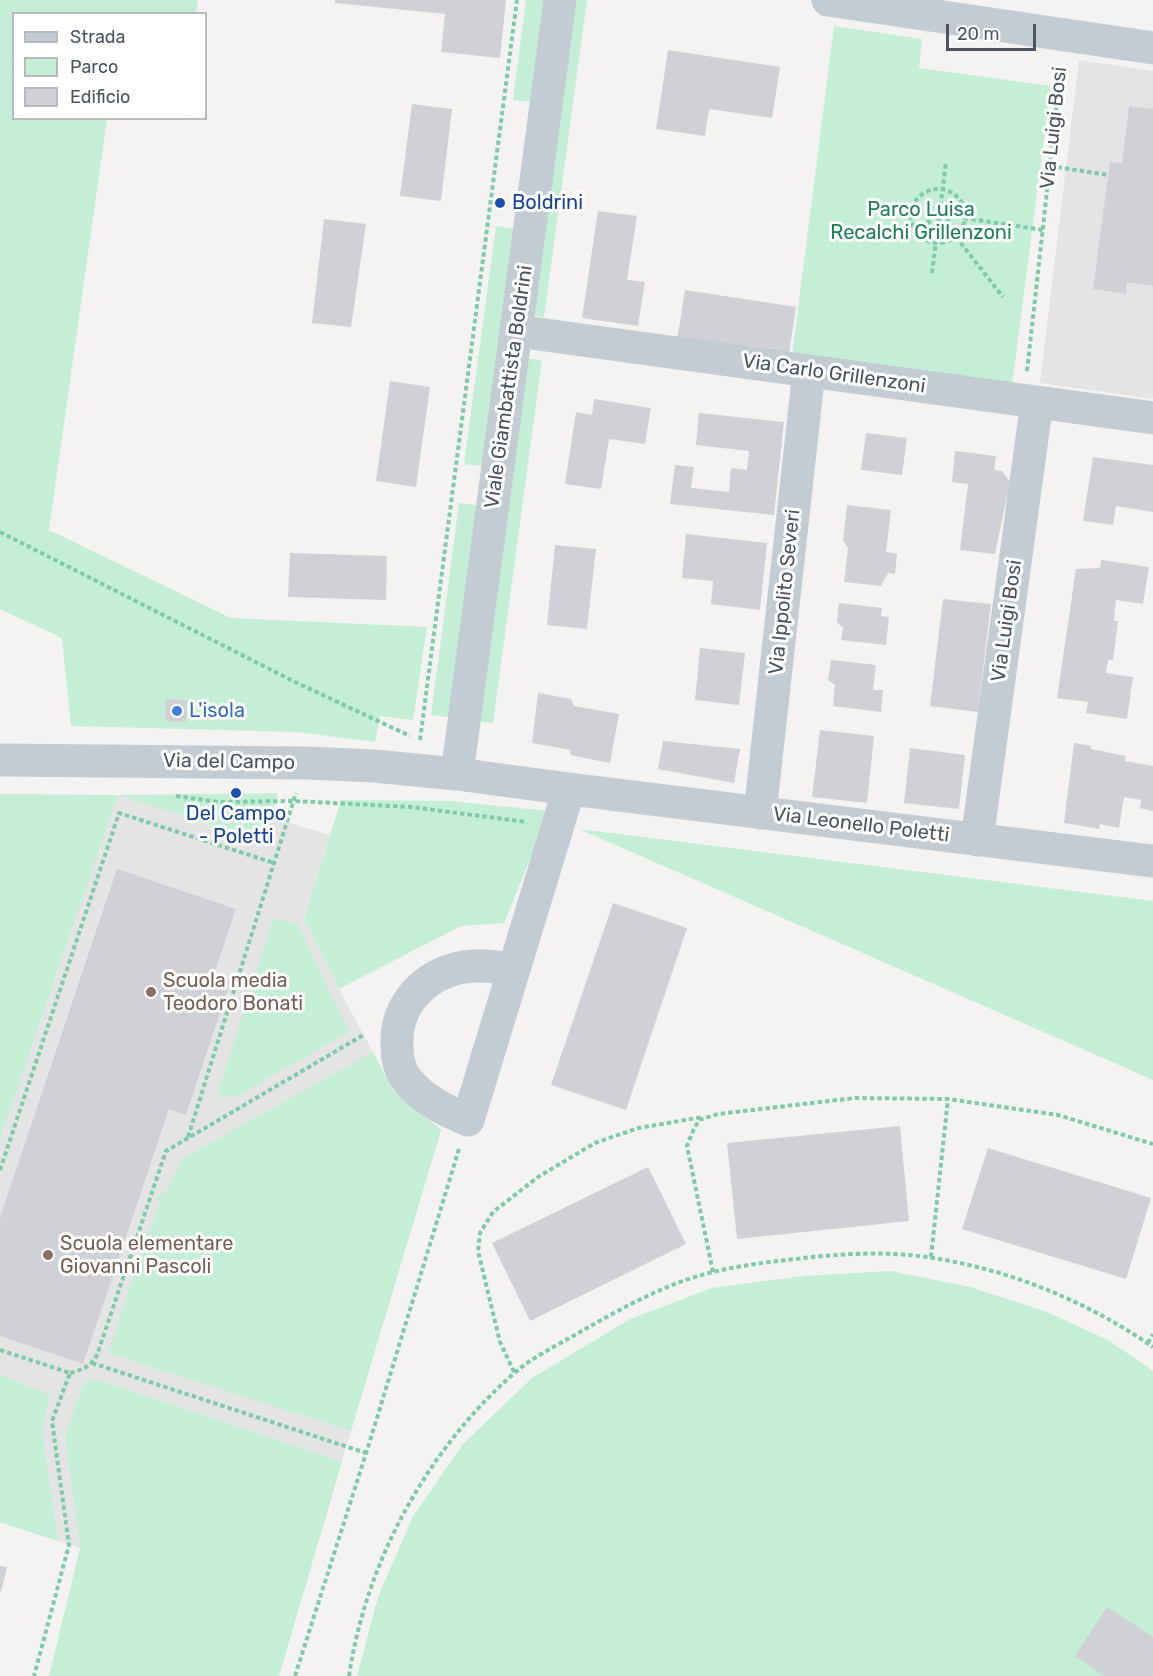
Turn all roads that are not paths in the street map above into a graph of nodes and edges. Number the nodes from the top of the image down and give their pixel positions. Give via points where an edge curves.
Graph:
1 (560, 0) edge
2 (828, 0) edge
3 (1153, 48) edge
4 (516, 331) junction
5 (809, 371) junction
6 (1031, 401) junction
7 (1153, 418) edge
8 (0, 760) edge
9 (457, 774) junction
10 (569, 789) junction
11 (760, 813) junction
12 (977, 840) junction
13 (1153, 861) edge
14 (514, 969) junction

1 - 4 street, Viale Giambattista Boldrini
2 - 3 street
4 - 5 street, Via Carlo Grillenzoni
4 - 9 street, Viale Giambattista Boldrini
5 - 6 street, Via Carlo Grillenzoni
5 - 11 street, Via Ippolito Severi
6 - 7 street, Via Carlo Grillenzoni
6 - 12 street, Via Luigi Bosi
8 - 9 street, Via del Campo via 308,763 418,755
9 - 10 street, Via Leonello Poletti
10 - 11 street, Via Leonello Poletti
10 - 14 street
11 - 12 street, Via Leonello Poletti
12 - 13 street, Via Leonello Poletti
14 - 14 street via 468,1120 435,1104 404,1075 397,1058 396,1036 405,1005 431,980 463,967

